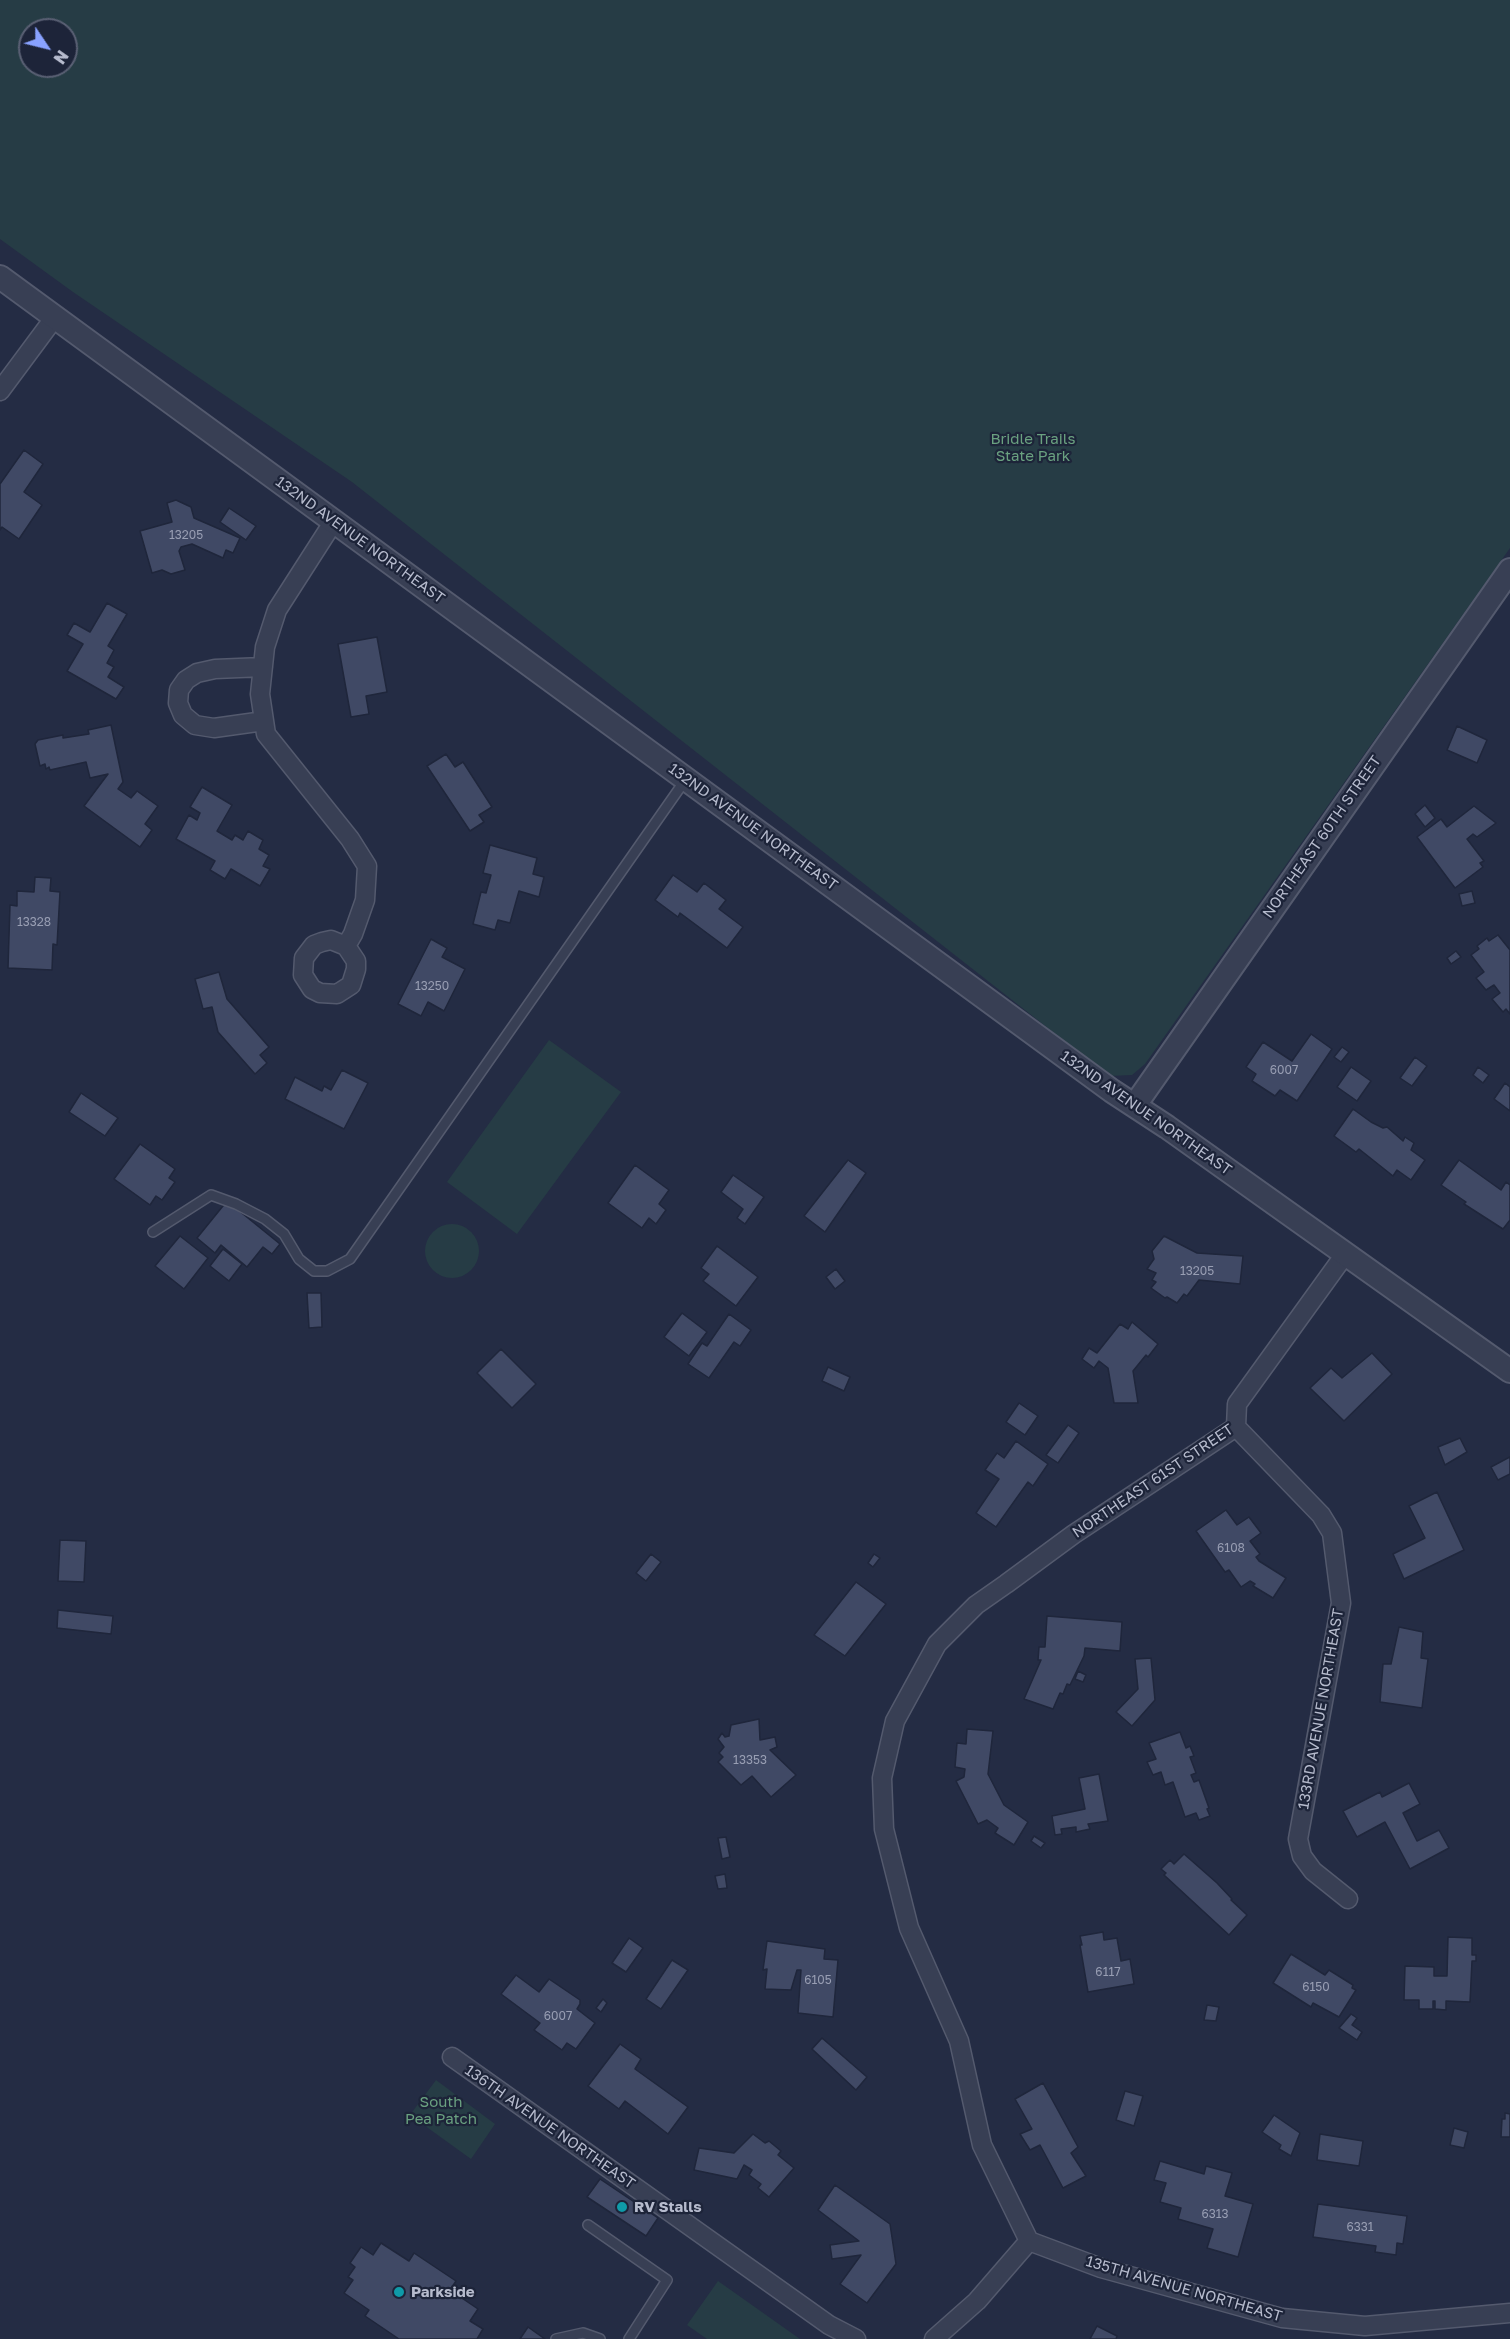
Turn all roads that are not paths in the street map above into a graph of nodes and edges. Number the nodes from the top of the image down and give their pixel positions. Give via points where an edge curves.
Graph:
1 (0, 277) edge
2 (55, 317) junction
3 (0, 392) edge
4 (334, 521) junction
5 (1510, 570) edge
6 (263, 667) junction
7 (264, 721) junction
8 (686, 779) junction
9 (346, 946) dead end
10 (1135, 1105) junction
11 (153, 1232) dead end
12 (1346, 1253) junction
13 (1510, 1371) edge
14 (1236, 1427) junction
15 (1348, 1899) dead end
16 (452, 2057) dead end
17 (588, 2225) dead end
18 (1029, 2241) junction
19 (1510, 2313) edge
20 (556, 2339) edge
21 (600, 2339) edge
22 (629, 2339) edge
23 (856, 2339) edge
24 (934, 2339) edge

1 - 2 street, 132ND AVENUE NORTHEAST
2 - 3 street
2 - 4 street, 132ND AVENUE NORTHEAST
4 - 6 street via 277,610
4 - 8 street, 132ND AVENUE NORTHEAST
5 - 10 street, NORTHEAST 60TH STREET
6 - 7 street via 260,694
6 - 7 street via 197,673 179,690 178,704 183,716 195,725 214,728
7 - 9 street via 266,734 367,866 365,900
8 - 10 street, 132ND AVENUE NORTHEAST
8 - 11 lane via 350,1259 327,1271 314,1271 299,1259 284,1234 265,1219 211,1195
10 - 12 street, 132ND AVENUE NORTHEAST
12 - 13 street, 132ND AVENUE NORTHEAST
12 - 14 street, NORTHEAST 61ST STREET via 1237,1404
14 - 15 street, 133RD AVENUE NORTHEAST via 1321,1515 1332,1533 1341,1604 1298,1839 1302,1856 1313,1871
14 - 18 street, NORTHEAST 61ST STREET via 1074,1534 976,1605 937,1644 895,1721 882,1778 884,1829 909,1928 959,2041 982,2145
16 - 23 street, 136TH AVENUE NORTHEAST via 829,2325
17 - 22 lane via 667,2280
18 - 19 street, 135TH AVENUE NORTHEAST via 1124,2275 1282,2318 1365,2326
18 - 24 street via 977,2301
20 - 21 lane via 583,2333

